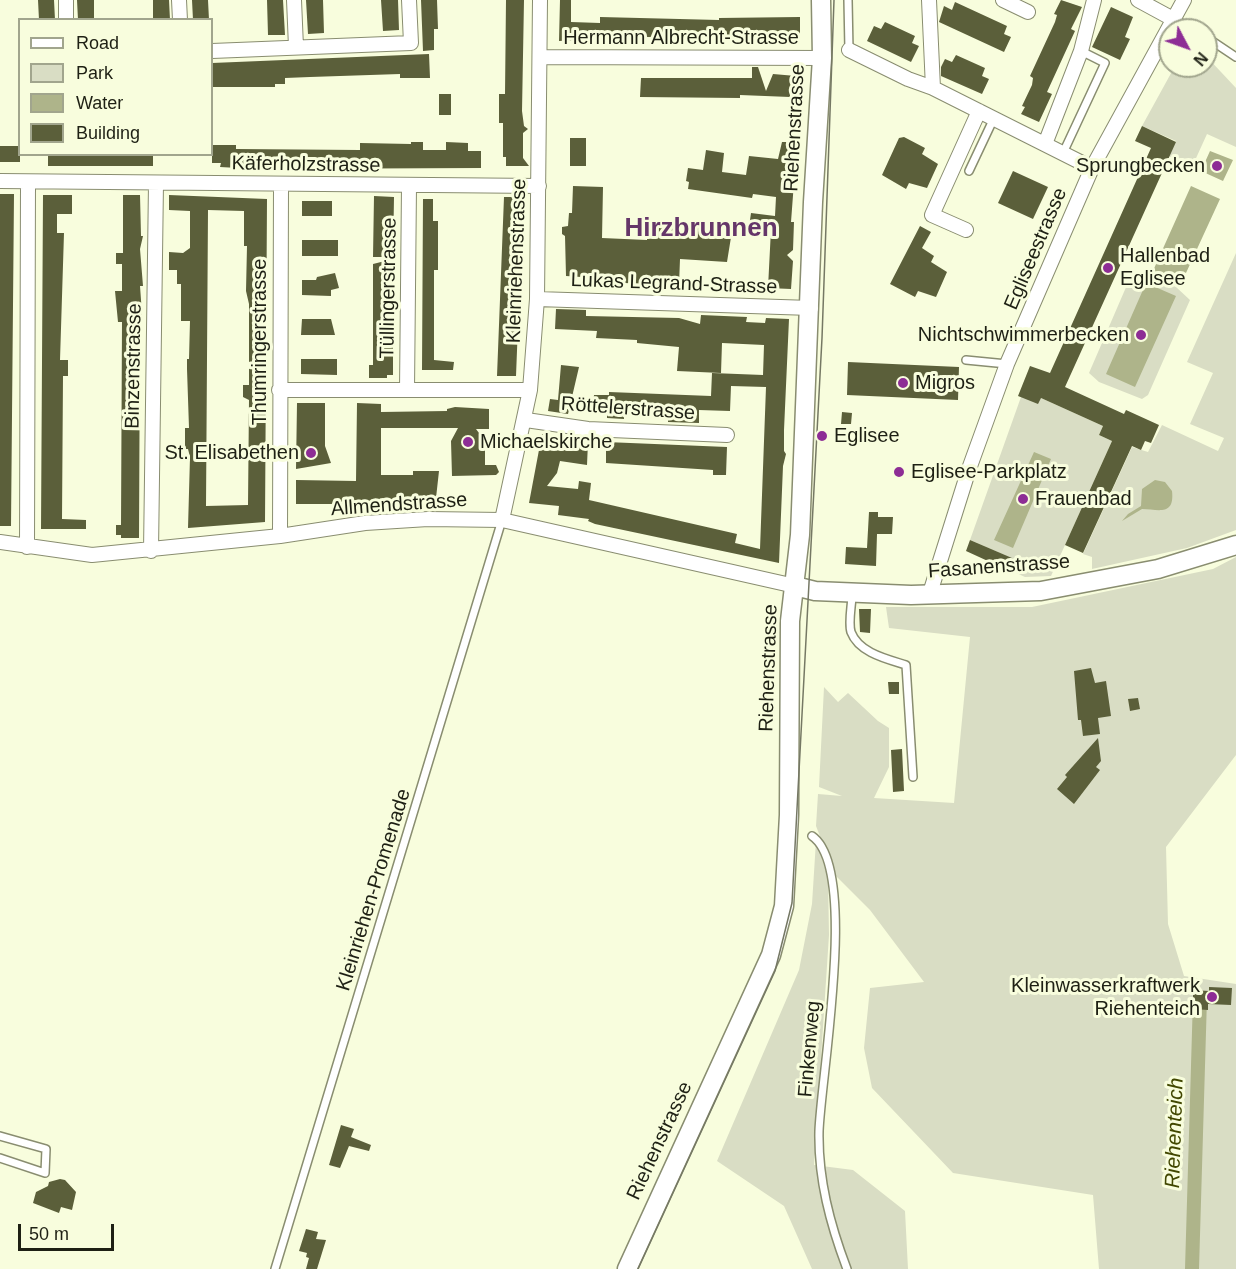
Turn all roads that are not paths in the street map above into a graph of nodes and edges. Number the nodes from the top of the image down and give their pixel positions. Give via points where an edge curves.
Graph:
1 (66, 0) edge
2 (179, 0) edge
3 (294, 0) edge
4 (409, 0) edge
5 (540, 0) edge
6 (821, 0) edge
7 (848, 0) edge
8 (928, 0) edge
9 (1003, 0) edge
10 (1094, 0) edge
11 (1138, 0) edge
12 (1184, 0) edge
13 (1028, 12) dead end
14 (66, 18) edge
15 (180, 18) edge
16 (1171, 18) edge
17 (1174, 18) edge
18 (1218, 45) edge
19 (296, 47) junction
20 (1158, 47) edge
21 (849, 50) joint
22 (213, 51) edge
23 (1081, 51) junction
24 (540, 57) junction
25 (1236, 57) edge
26 (822, 58) junction
27 (933, 88) junction
28 (979, 111) junction
29 (994, 118) junction
30 (1045, 144) junction
31 (1063, 153) junction
32 (1092, 168) junction
33 (969, 171) dead end
34 (0, 182) edge
35 (28, 182) junction
36 (156, 183) junction
37 (280, 184) junction
38 (409, 186) junction
39 (539, 186) junction
40 (966, 230) dead end
41 (537, 299) junction
42 (811, 308) junction
43 (966, 360) dead end
44 (1007, 364) junction
45 (279, 390) junction
46 (407, 390) junction
47 (530, 390) junction
48 (526, 420) junction
49 (727, 435) dead end
50 (502, 520) junction
51 (280, 536) junction
52 (0, 542) edge
53 (1236, 544) edge
54 (27, 547) junction
55 (151, 550) junction
56 (795, 586) junction
57 (852, 593) junction
58 (930, 593) junction
59 (913, 777) dead end
60 (812, 836) dead end
61 (0, 1136) edge
62 (0, 1158) edge
63 (275, 1269) edge
64 (627, 1269) edge
65 (847, 1269) edge

1 - 14 street
2 - 15 street
3 - 19 street
4 - 19 street via 411,43
5 - 24 street, Kleinriehenstrasse
6 - 26 main road, Riehenstrasse
7 - 21 lane
8 - 27 street
9 - 13 street
10 - 23 street
11 - 16 street
12 - 17 street, Egliseestrasse
18 - 25 lane
19 - 22 street
20 - 32 street, Egliseestrasse
21 - 27 street
23 - 30 street
23 - 31 lane via 1105,63
24 - 26 street, Hermann Albrecht-Strasse
24 - 39 street, Kleinriehenstrasse
26 - 42 main road, Riehenstrasse
27 - 28 street
28 - 29 street
28 - 40 street via 932,215
29 - 30 street
29 - 33 lane
30 - 31 street
31 - 32 street
32 - 44 street, Egliseestrasse
34 - 35 street, Käferholzstrasse
35 - 36 street, Käferholzstrasse
35 - 54 street
36 - 37 street, Käferholzstrasse
36 - 55 street, Binzenstrasse
37 - 38 street, Käferholzstrasse
37 - 45 street, Thumringerstrasse
38 - 39 street, Käferholzstrasse
38 - 46 street, Tüllingerstrasse
39 - 41 street, Kleinriehenstrasse
41 - 42 street, Lukas Legrand-Strasse
41 - 47 street, Kleinriehenstrasse
42 - 56 main road, Riehenstrasse
43 - 44 lane
44 - 58 street, Egliseestrasse
45 - 46 street
45 - 51 street, Thumringerstrasse
46 - 47 street
47 - 48 street, Kleinriehenstrasse
48 - 49 street, Röttelerstrasse via 588,429
48 - 50 street, Kleinriehenstrasse
50 - 51 street, Allmendstrasse via 407,520
50 - 56 street, Allmendstrasse
50 - 63 lane, Kleinriehen-Promenade
51 - 55 street, Allmendstrasse
52 - 54 street, Allmendstrasse
53 - 58 main road, Fasanenstrasse via 1158,569 1054,589
54 - 55 street, Allmendstrasse via 92,555
56 - 57 main road, Fasanenstrasse
56 - 64 main road, Riehenstrasse via 790,621 789,814 784,906 771,955
57 - 58 main road, Fasanenstrasse
57 - 59 lane via 851,630 857,642 876,656 906,665
60 - 65 lane, Finkenweg via 819,840 832,877 837,936 819,1131 821,1179 828,1217
61 - 62 lane via 46,1149 45,1173

